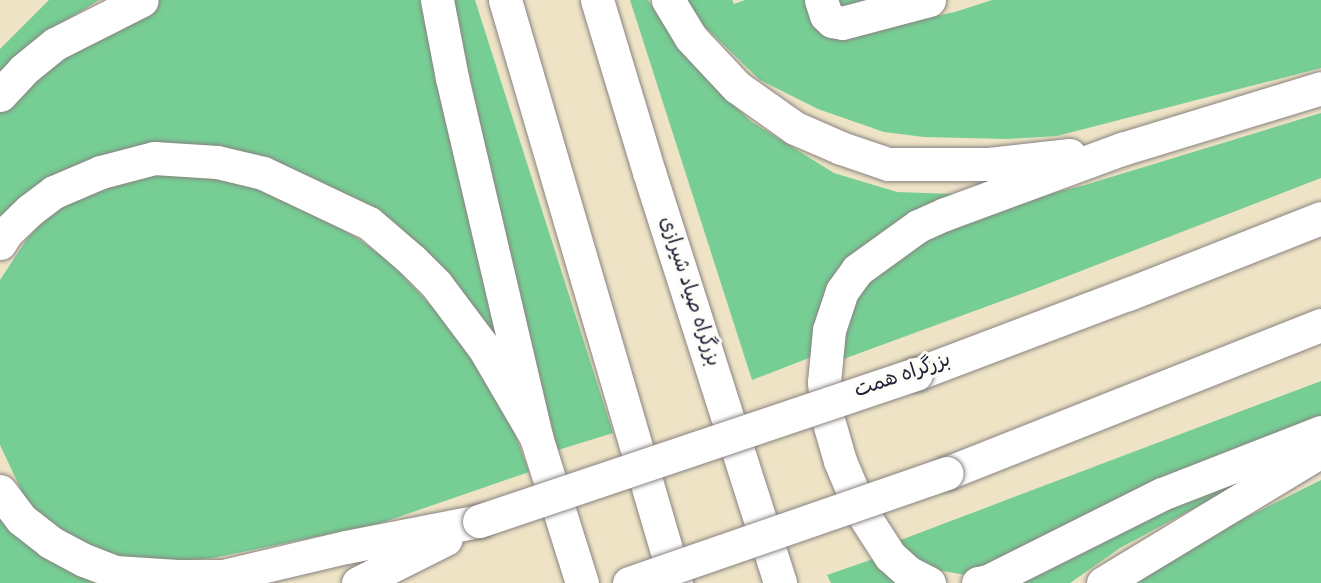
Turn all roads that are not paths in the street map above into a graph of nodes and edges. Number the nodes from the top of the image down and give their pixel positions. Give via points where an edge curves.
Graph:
1 (142, 0) edge
2 (437, 0) edge
3 (505, 0) edge
4 (597, 0) edge
5 (668, 0) edge
6 (929, 0) edge
7 (831, 12) edge
8 (1321, 88) edge
9 (0, 95) edge
10 (1122, 149) junction
11 (1321, 218) edge
12 (0, 243) edge
13 (1321, 325) edge
14 (1321, 432) edge
15 (536, 437) junction
16 (1321, 451) edge
17 (0, 491) edge
18 (479, 521) junction
19 (358, 583) edge
20 (582, 583) edge
21 (629, 583) edge
22 (676, 583) edge
23 (780, 583) edge
24 (929, 583) edge
25 (978, 583) edge
26 (1102, 583) edge

1 - 9 main road via 55,44
2 - 15 main road
3 - 22 main road
4 - 23 main road, بزرگراه صیاد شیرازی
5 - 10 main road via 692,38 737,87 795,128 888,164 988,164
6 - 7 main road
8 - 10 main road
10 - 24 main road via 918,226 857,270 842,291 829,330 824,382 827,416 840,461 861,511 890,556 909,573
11 - 18 main road, بزرگراه همت, bridge via 916,374
12 - 15 main road via 30,210 54,192 101,172 154,158 217,162 263,173 369,223 412,260 484,348
13 - 21 main road, bridge via 947,473
14 - 25 main road via 1162,494
15 - 20 main road
16 - 26 main road
17 - 18 main road via 21,519 50,542 84,560 115,572 177,576 223,576
18 - 19 main road

